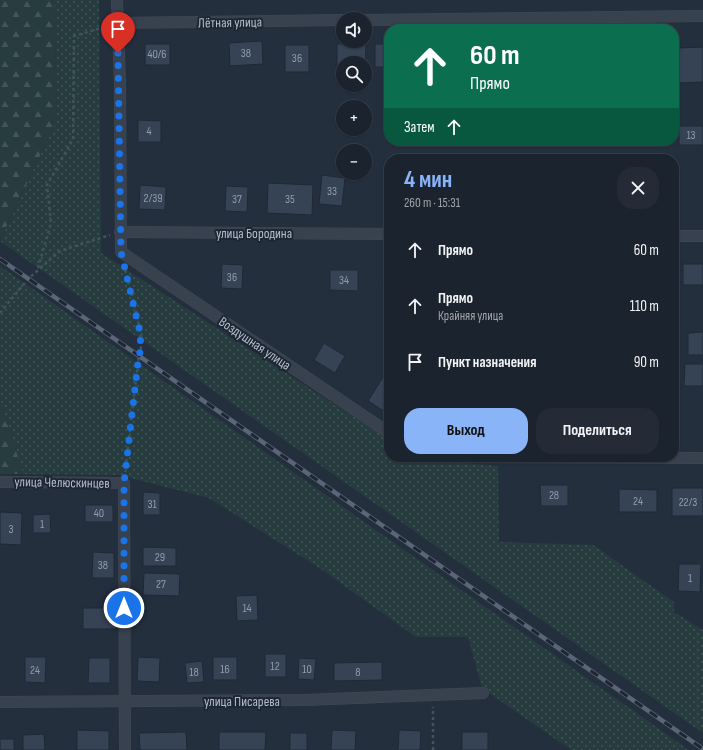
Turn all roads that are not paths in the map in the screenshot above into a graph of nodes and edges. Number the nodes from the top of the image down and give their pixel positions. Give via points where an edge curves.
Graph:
1 (117, 0) edge
2 (703, 16) edge
3 (336, 20) edge
4 (372, 20) edge
5 (117, 23) junction
6 (120, 232) junction
7 (384, 234) edge
8 (679, 236) edge
9 (703, 236) edge
10 (384, 431) edge
11 (679, 458) edge
12 (703, 458) edge
13 (0, 482) edge
14 (483, 693) dead end
15 (124, 701) junction
16 (0, 702) edge
17 (125, 750) edge

1 - 5 street
2 - 4 street
3 - 5 street, Лётная улица
5 - 6 street via 120,83
6 - 7 street, улица Бородина
6 - 10 street, Воздушная улица via 121,252
8 - 9 street
11 - 12 street
13 - 15 street, улица Челюскинцев via 124,483
14 - 15 street, улица Писарева via 305,700
15 - 16 street, улица Писарева
15 - 17 street

